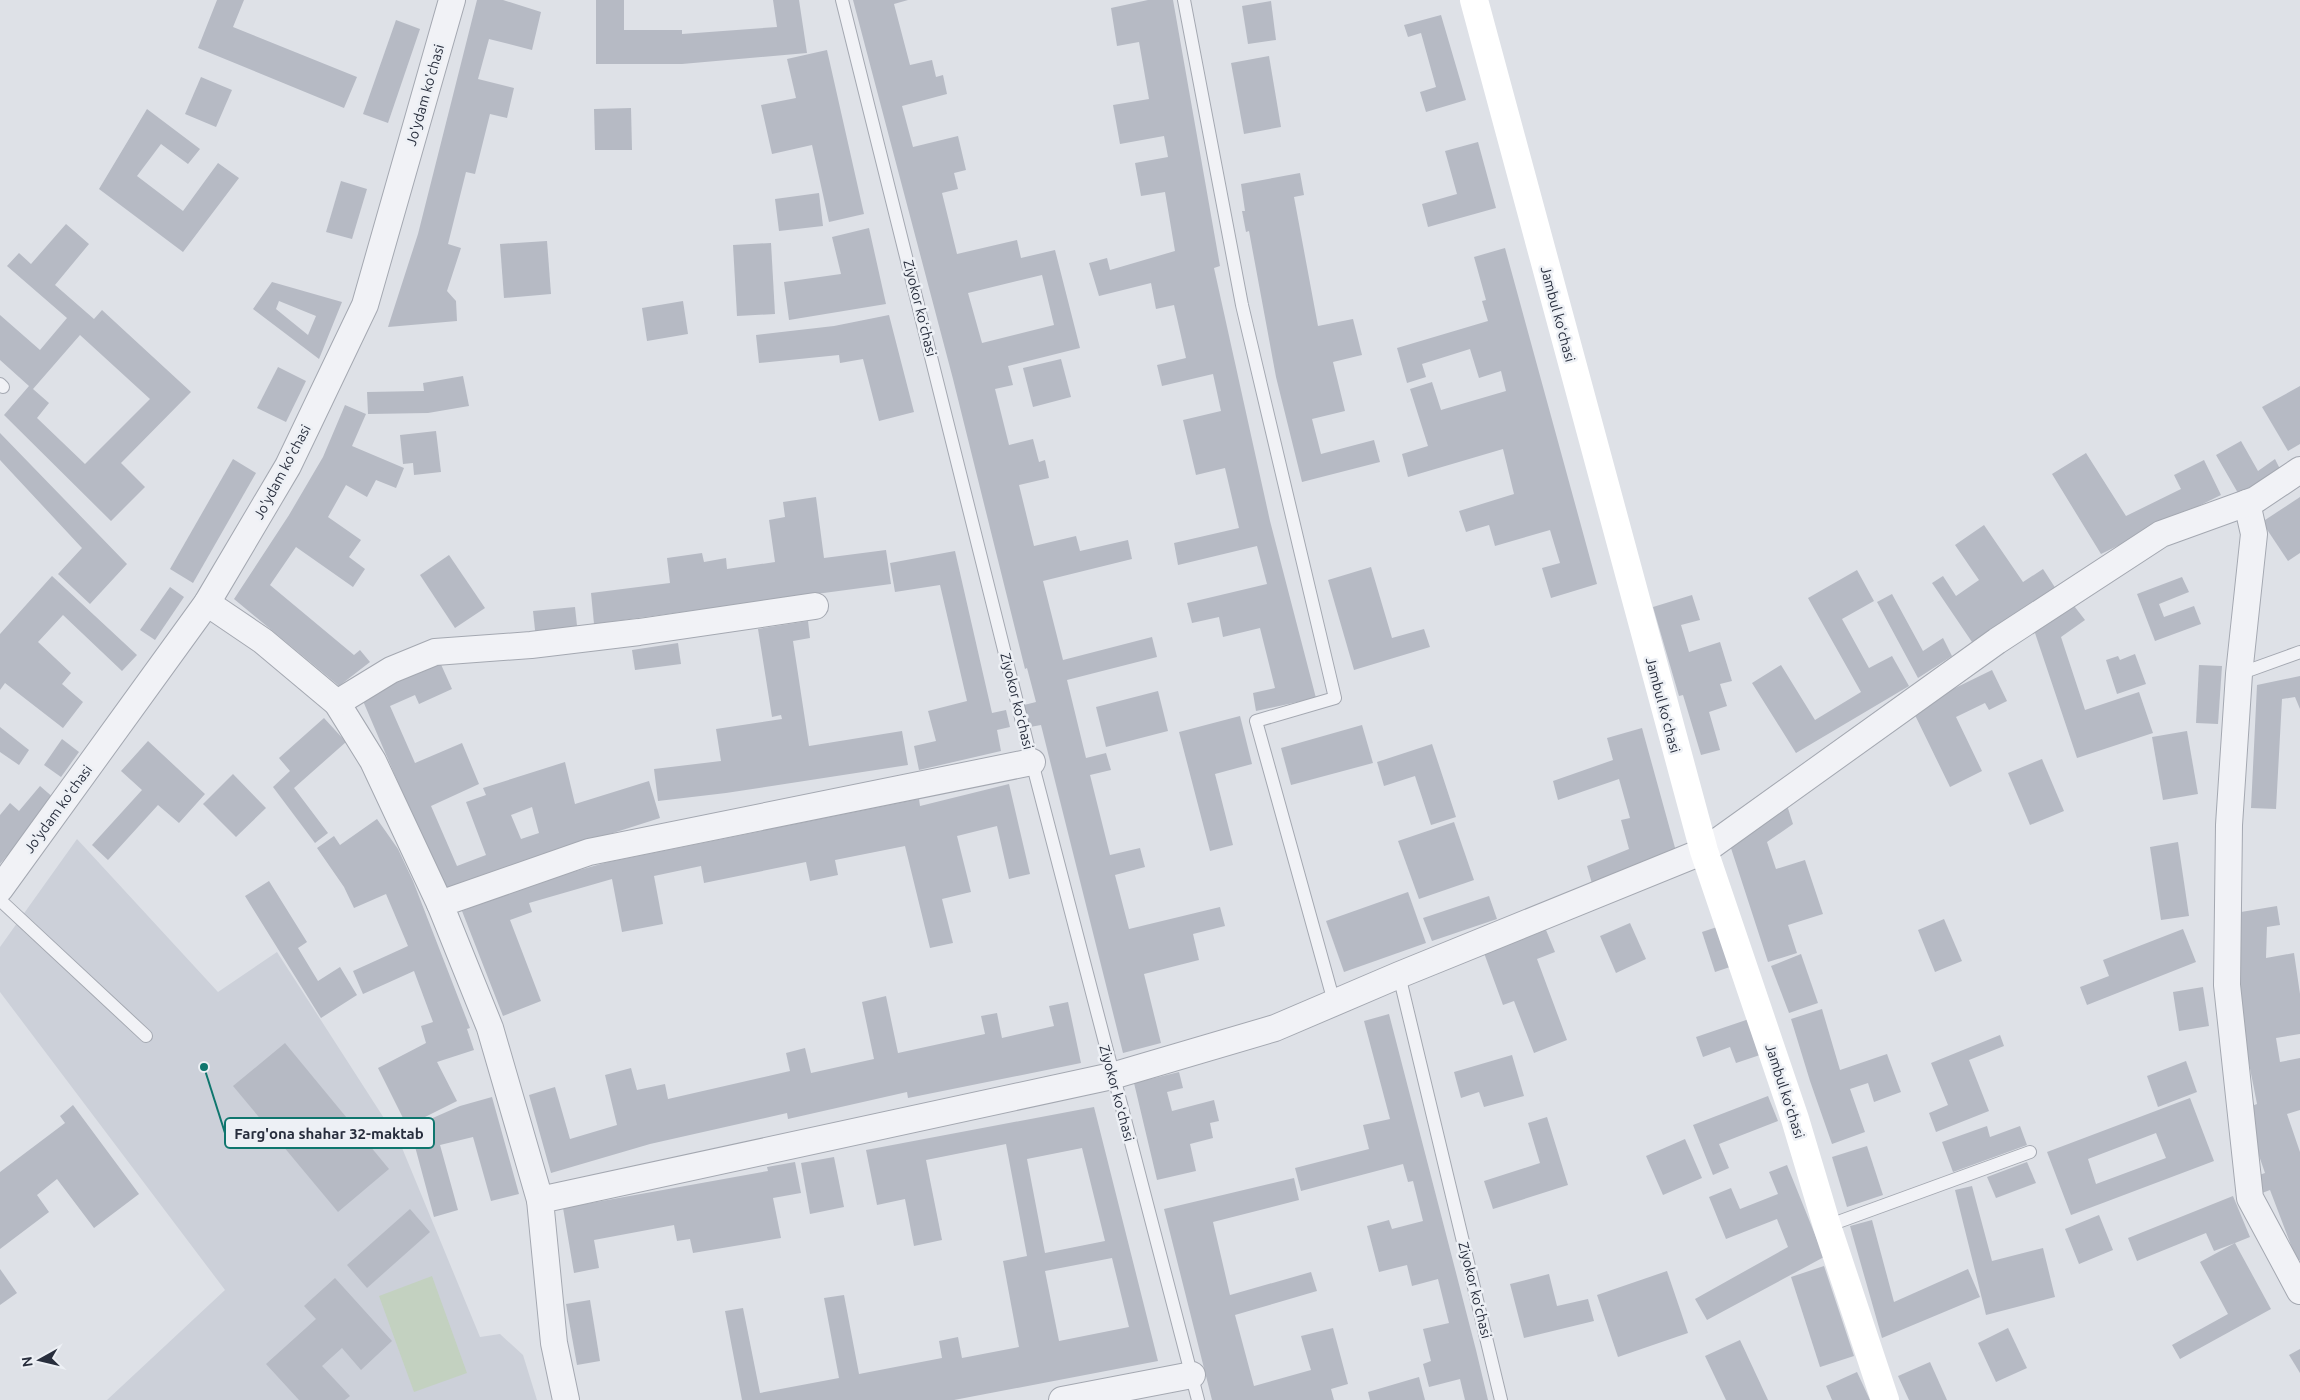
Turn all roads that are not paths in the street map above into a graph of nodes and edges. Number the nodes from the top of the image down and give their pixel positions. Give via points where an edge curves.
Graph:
1 (452, 0) edge
2 (842, 0) edge
3 (1184, 0) edge
4 (1474, 0) edge
5 (2300, 470) edge
6 (2248, 503) junction
7 (207, 603) junction
8 (815, 606) dead end
9 (2300, 652) edge
10 (2239, 674) junction
11 (337, 703) junction
12 (1032, 762) junction
13 (1704, 851) junction
14 (0, 889) edge
15 (0, 900) edge
16 (440, 904) junction
17 (1399, 975) junction
18 (1334, 1002) junction
19 (146, 1036) dead end
20 (1112, 1076) junction
21 (2030, 1152) dead end
22 (540, 1200) junction
23 (1827, 1226) junction
24 (2300, 1291) edge
25 (1195, 1388) edge
26 (566, 1400) edge
27 (1062, 1400) edge
28 (1501, 1400) edge
29 (1885, 1400) edge

1 - 7 street, Jo'ydam ko'chasi via 365,305 288,466
2 - 12 lane, Ziyokor koʻchasi
3 - 18 lane via 1242,305 1335,698 1256,721
4 - 13 street, Jambul koʻchasi
5 - 6 street
6 - 10 street via 2254,534
6 - 13 street via 2160,534 1997,640
7 - 11 street via 263,641
7 - 14 street, Jo'ydam ko'chasi
8 - 11 street via 532,646 435,652 391,670
9 - 10 lane
10 - 24 street via 2229,825 2227,985 2250,1198
11 - 16 street via 373,761
12 - 16 street via 589,852
12 - 20 lane, Ziyokor koʻchasi
13 - 17 street
13 - 23 street, Jambul koʻchasi via 1795,1119
15 - 19 lane
16 - 22 street via 490,1028
17 - 18 street
17 - 28 lane, Ziyokor koʻchasi
18 - 20 street via 1275,1028
20 - 22 street
20 - 25 lane, Ziyokor koʻchasi
21 - 23 lane
22 - 26 street via 554,1343
23 - 29 street, Jambul koʻchasi
25 - 27 street

